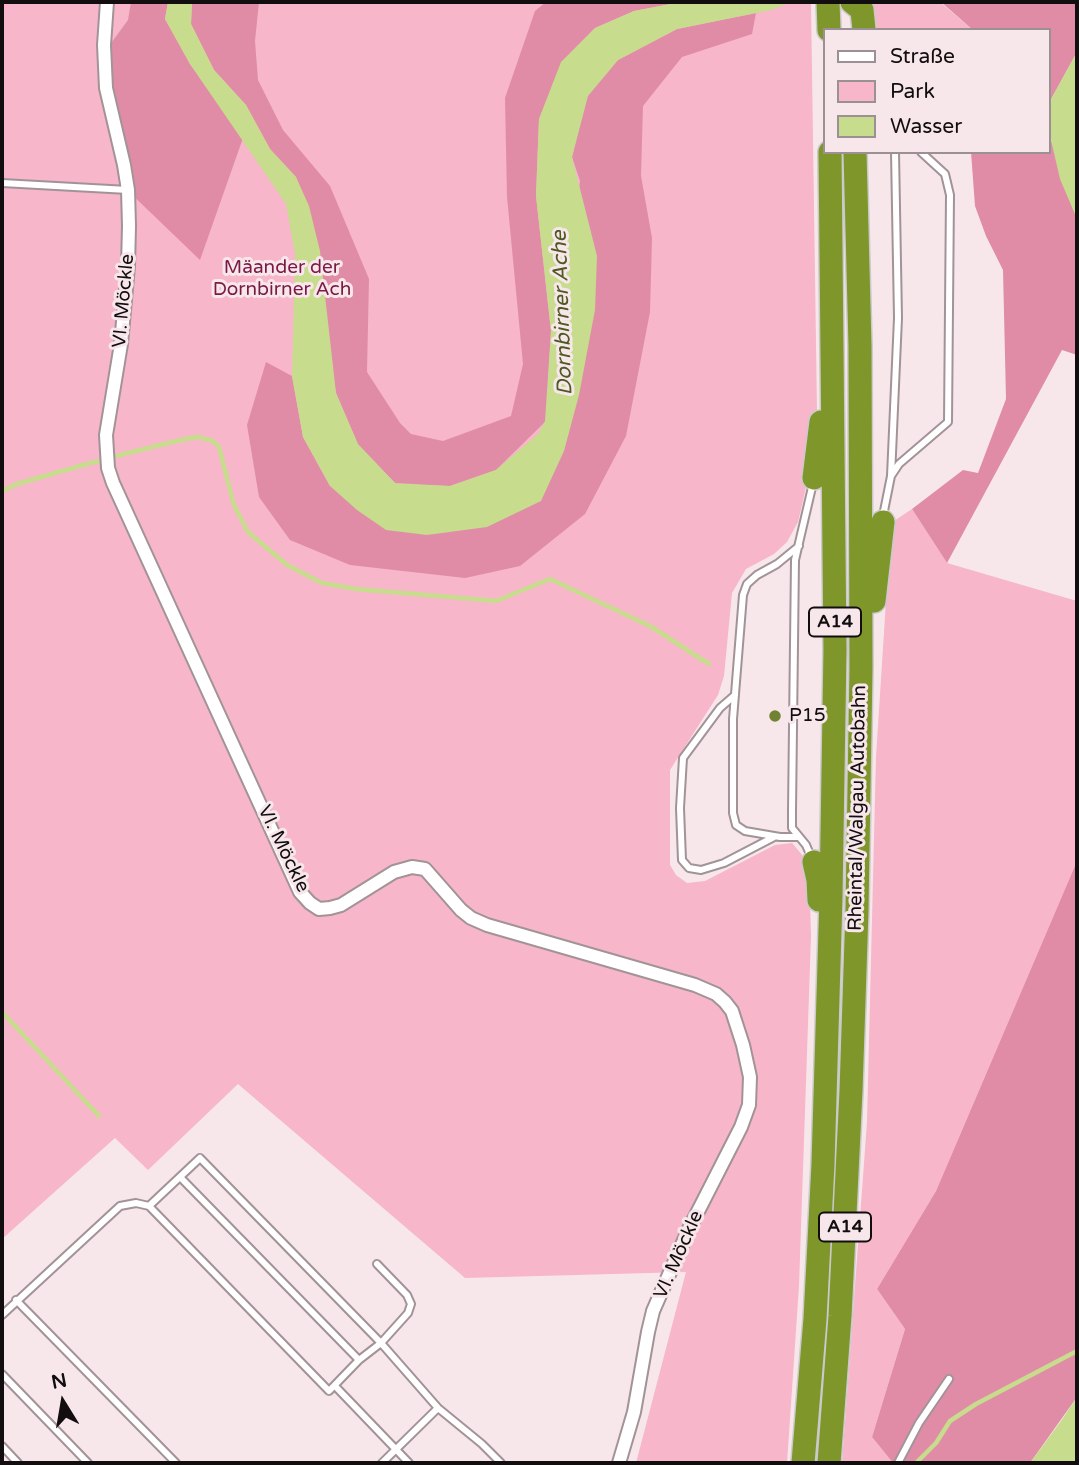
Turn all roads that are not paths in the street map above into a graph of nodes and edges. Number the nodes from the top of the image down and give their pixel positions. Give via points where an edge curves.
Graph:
1 (107, 2) edge
2 (828, 2) edge
3 (852, 2) edge
4 (829, 28) edge
5 (852, 28) edge
6 (864, 28) edge
7 (830, 154) edge
8 (855, 154) edge
9 (895, 154) edge
10 (923, 154) edge
11 (2, 183) edge
12 (128, 190) junction
13 (833, 346) junction
14 (891, 476) junction
15 (814, 478) joint
16 (883, 522) joint
17 (799, 546) junction
18 (861, 668) junction
19 (735, 695) junction
20 (774, 836) junction
21 (799, 837) junction
22 (814, 862) joint
23 (829, 965) junction
24 (180, 1177) junction
25 (149, 1206) junction
26 (377, 1264) dead end
27 (16, 1300) junction
28 (2, 1315) edge
29 (381, 1343) junction
30 (359, 1360) junction
31 (2, 1375) edge
32 (949, 1378) dead end
33 (335, 1386) junction
34 (438, 1408) junction
35 (2, 1446) edge
36 (396, 1450) junction
37 (18, 1463) edge
38 (88, 1463) edge
39 (176, 1463) edge
40 (382, 1463) edge
41 (409, 1463) edge
42 (502, 1463) edge
43 (619, 1463) edge
44 (803, 1463) edge
45 (829, 1463) edge
46 (898, 1463) edge

1 - 12 street, VI. Möckle via 106,88
2 - 4 highway
3 - 5 highway
3 - 6 highway via 862,10
7 - 13 highway, Rheintal/Walgau Autobahn / A14
8 - 18 highway, Rheintal/Walgau Autobahn / A14
9 - 14 lane via 898,318
10 - 14 lane via 945,174 950,195 948,422 908,454
11 - 12 lane
12 - 43 street, VI. Möckle via 128,266 106,435 108,468 300,892 319,909 330,908 394,872 425,869 461,909 486,925 695,985 716,994 732,1011 750,1077 749,1105 653,1311 634,1412
13 - 15 highway
13 - 23 highway, Rheintal/Walgau Autobahn / A14 via 835,650
14 - 16 lane
15 - 17 lane
16 - 18 highway via 872,650
17 - 19 lane via 747,584
17 - 21 lane via 795,560 792,811 792,828
18 - 45 highway, Rheintal/Walgau Autobahn / A14 via 851,1091
19 - 20 lane via 736,825
19 - 20 lane via 683,758 682,860 689,868 701,870
20 - 21 lane
21 - 22 lane
22 - 23 highway via 819,930
23 - 44 highway, Rheintal/Walgau Autobahn / A14 via 819,1241
24 - 25 lane
24 - 29 lane via 200,1158
24 - 30 lane
25 - 27 lane via 120,1206
25 - 33 lane via 329,1391
26 - 29 lane via 411,1304
27 - 28 lane
27 - 39 lane
29 - 30 lane
29 - 34 lane
30 - 33 lane
31 - 38 lane
32 - 46 lane
33 - 36 lane
34 - 36 lane
34 - 42 lane
35 - 37 lane
36 - 40 lane
36 - 41 lane

